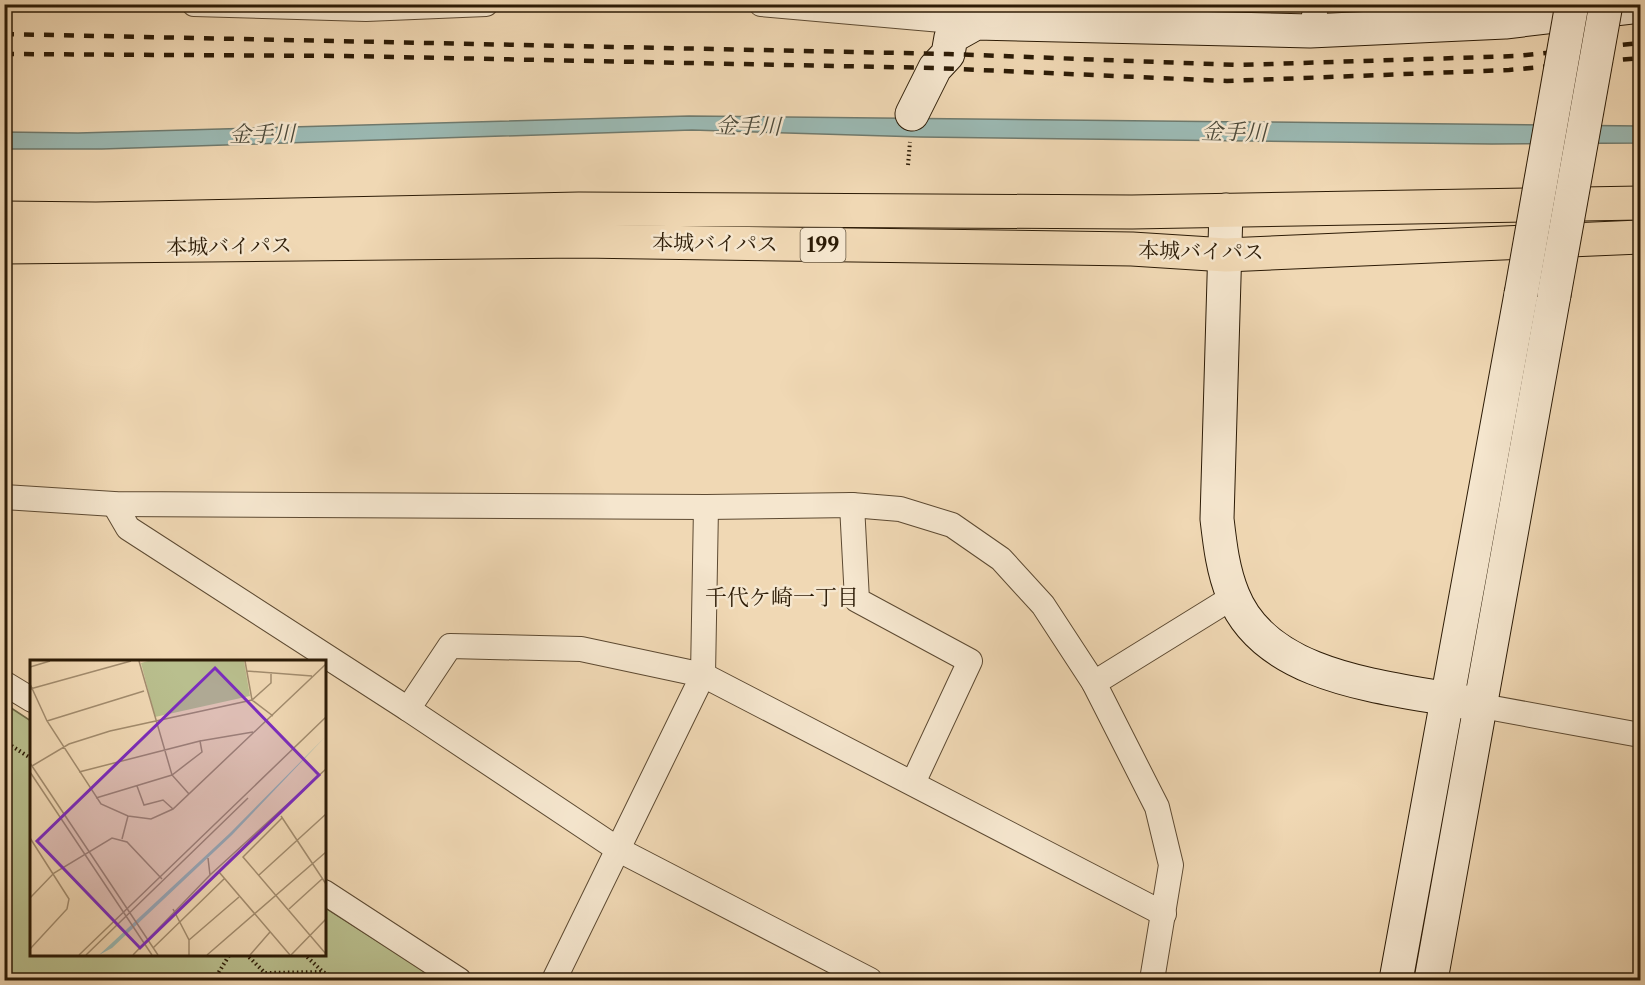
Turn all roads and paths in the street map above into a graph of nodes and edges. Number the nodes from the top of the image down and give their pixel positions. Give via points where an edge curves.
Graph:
1 (194, 4) edge
2 (486, 4) edge
3 (761, 4) edge
4 (1572, 4) edge
5 (1606, 4) edge
6 (1641, 6) edge
7 (366, 7) edge
8 (1314, 18) edge
9 (976, 23) junction
10 (912, 114) dead end
11 (1641, 203) edge
12 (1227, 210) junction
13 (4, 218) edge
14 (1641, 237) edge
15 (4, 248) edge
16 (1226, 255) junction
17 (4, 497) edge
18 (114, 504) junction
19 (852, 505) junction
20 (706, 507) junction
21 (1233, 597) junction
22 (703, 675) junction
23 (4, 683) edge
24 (1094, 683) junction
25 (30, 699) edge
26 (1447, 699) junction
27 (1482, 706) junction
28 (408, 709) junction
29 (1641, 735) edge
30 (4, 741) edge
31 (30, 758) edge
32 (913, 783) junction
33 (619, 850) junction
34 (326, 893) edge
35 (1164, 914) junction
36 (229, 955) edge
37 (247, 955) edge
38 (305, 955) edge
39 (323, 972) junction
40 (265, 973) junction
41 (214, 981) edge
42 (260, 981) edge
43 (339, 981) edge
44 (459, 981) edge
45 (554, 981) edge
46 (870, 981) edge
47 (1152, 981) edge
48 (1396, 981) edge
49 (1431, 981) edge

1 - 7 street
2 - 7 street
3 - 9 street
4 - 26 street, bridge
5 - 27 street, bridge
6 - 8 street via 1505,22
8 - 9 street
9 - 10 street via 951,37 948,54 935,68
11 - 12 highway, 本城バイパス / 199
12 - 13 highway, 本城バイパス / 199 via 579,209
12 - 16 street
14 - 16 highway, 本城バイパス / 199
15 - 16 highway, 本城バイパス / 199 via 580,241 1132,249
16 - 21 street via 1217,519 1221,560
17 - 18 street
18 - 20 street
18 - 28 street via 128,528
19 - 20 street
19 - 24 street via 900,509 952,525 1001,558 1043,605
19 - 32 street via 857,600 970,661
20 - 22 street
21 - 24 street
21 - 26 street via 1251,626 1277,649 1314,670
22 - 28 street via 581,649 450,646
22 - 32 street
22 - 33 street
23 - 25 street
24 - 35 street via 1157,807 1171,865
26 - 27 street
26 - 48 street
27 - 29 street
27 - 49 street
28 - 33 street
30 - 31 path
32 - 35 street
33 - 45 street
33 - 46 street
34 - 44 street
35 - 47 street
36 - 41 path
37 - 40 path
38 - 39 path
39 - 40 path
39 - 43 path
40 - 42 path

